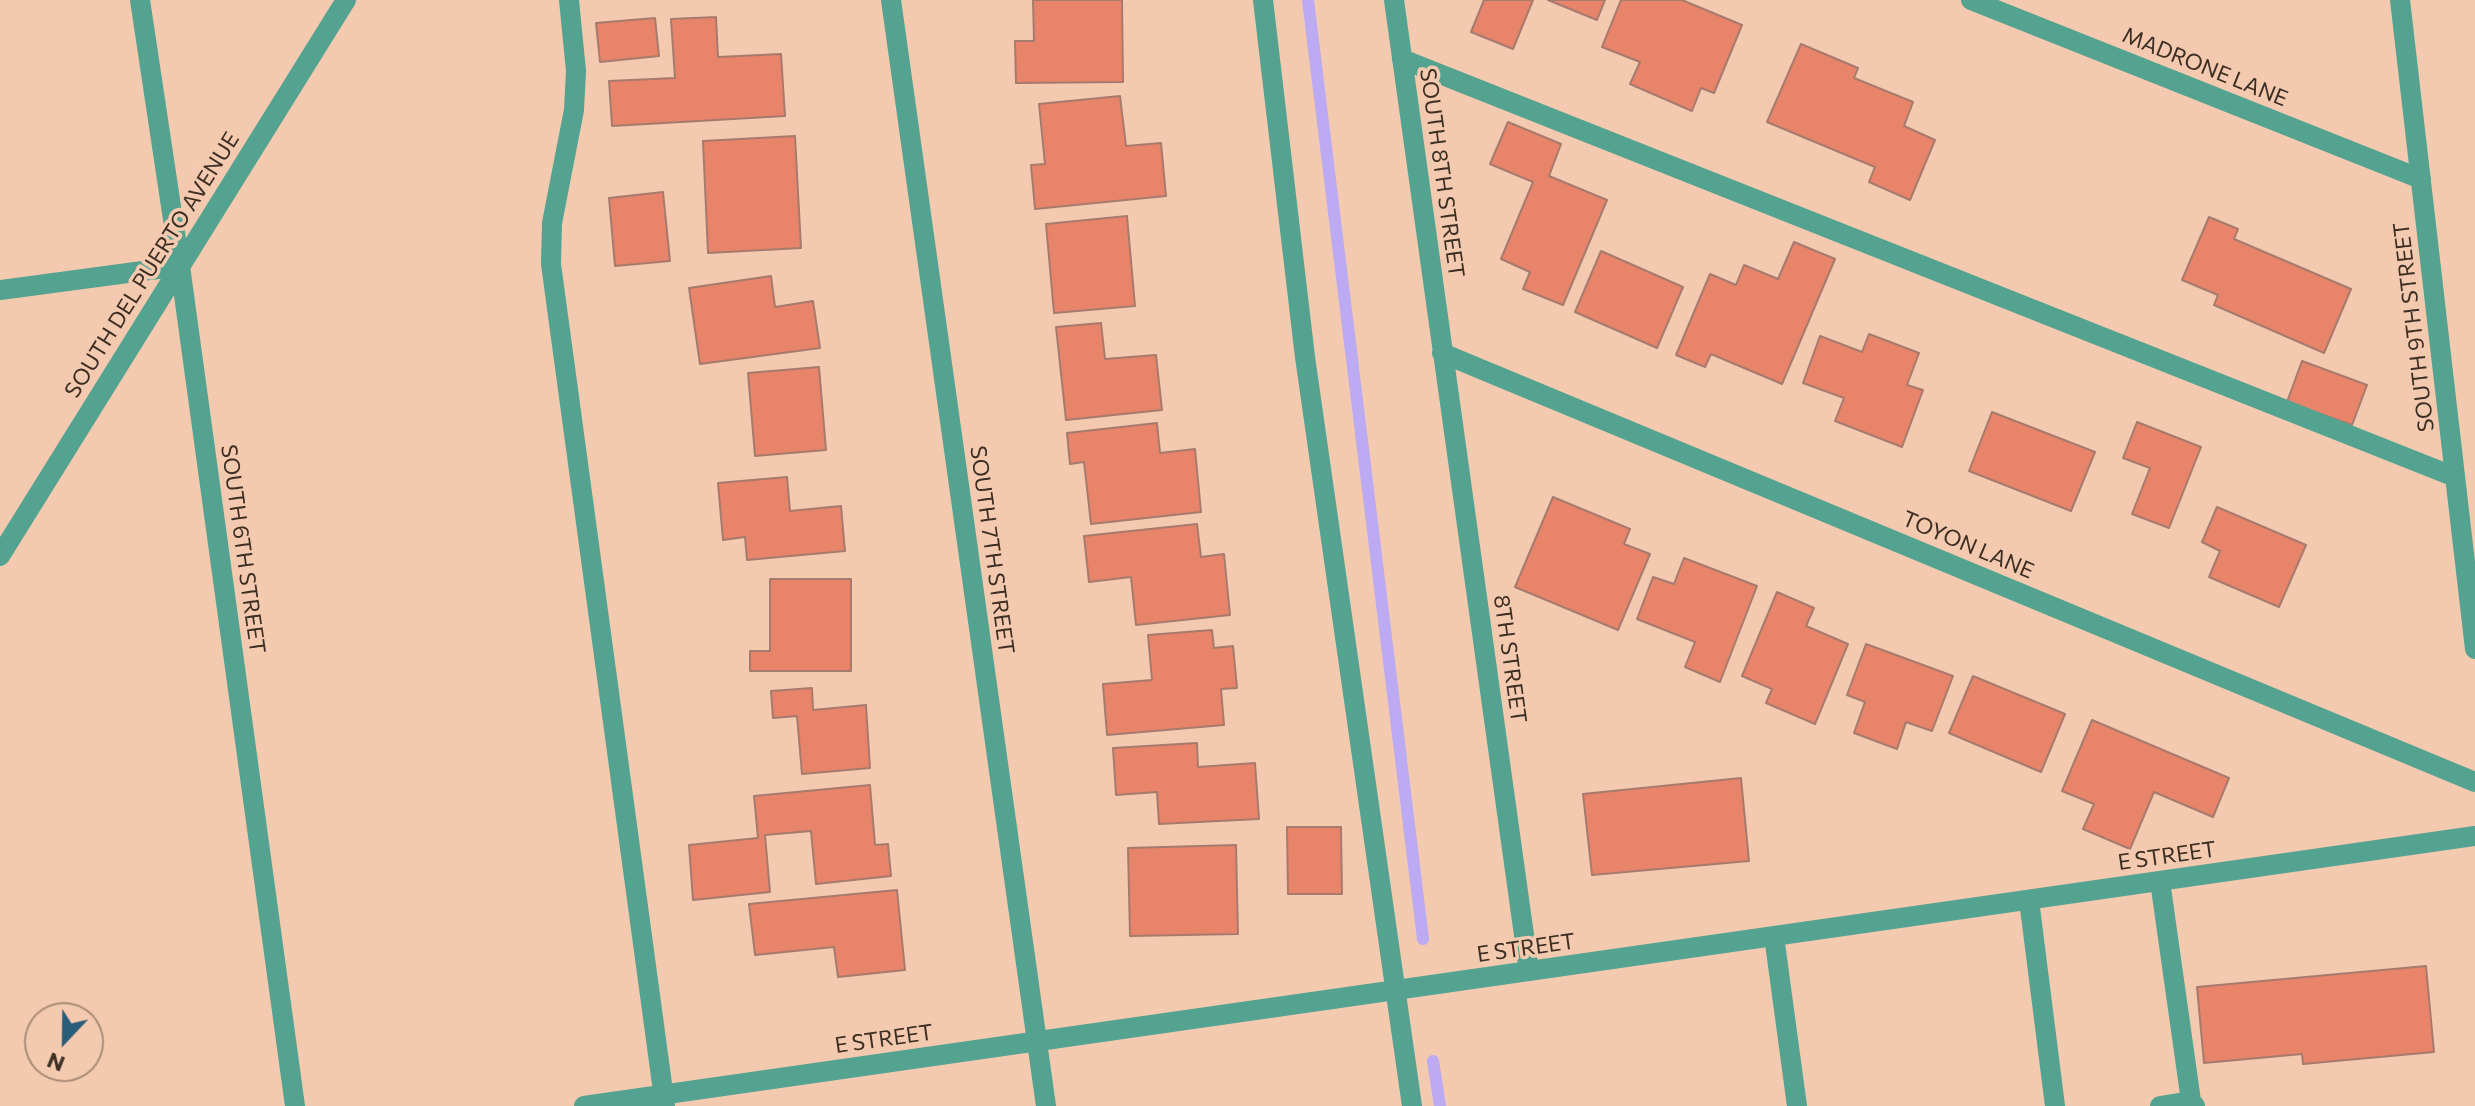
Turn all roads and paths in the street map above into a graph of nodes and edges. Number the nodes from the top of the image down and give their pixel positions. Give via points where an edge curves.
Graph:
1 (140, 0) edge
2 (346, 0) edge
3 (569, 0) edge
4 (891, 0) edge
5 (1263, 0) edge
6 (1394, 0) edge
7 (1971, 0) edge
8 (2400, 0) edge
9 (1402, 59) junction
10 (2421, 179) junction
11 (180, 266) junction
12 (0, 290) edge
13 (1442, 353) junction
14 (2455, 477) junction
15 (0, 556) edge
16 (2475, 649) edge
17 (2475, 782) edge
18 (2475, 836) edge
19 (2160, 881) junction
20 (2029, 900) junction
21 (1774, 936) junction
22 (1529, 971) junction
23 (1396, 990) junction
24 (1037, 1041) junction
25 (664, 1100) edge
26 (2193, 1104) edge
27 (295, 1106) edge
28 (584, 1106) edge
29 (1046, 1106) edge
30 (1412, 1106) edge
31 (1797, 1106) edge
32 (2055, 1106) edge
33 (2160, 1106) edge

1 - 11 street, SOUTH 6TH STREET
2 - 11 street, SOUTH DEL PUERTO AVENUE
3 - 25 street via 574,110 552,223 551,264
4 - 24 street, SOUTH 7TH STREET
5 - 23 street via 1305,357
6 - 9 street, SOUTH 8TH STREET
7 - 10 street, MADRONE LANE
8 - 10 street, SOUTH 9TH STREET
9 - 13 street, SOUTH 8TH STREET
9 - 14 street
10 - 14 street, SOUTH 9TH STREET
11 - 12 street
11 - 15 street, SOUTH DEL PUERTO AVENUE
11 - 27 street, SOUTH 6TH STREET
13 - 17 street, TOYON LANE
13 - 22 street, 8TH STREET
14 - 16 street, SOUTH 9TH STREET
18 - 19 street, E STREET
19 - 20 street, E STREET
19 - 26 street
20 - 21 street, E STREET
20 - 32 street
21 - 22 street, E STREET
21 - 31 street
22 - 23 street, E STREET
23 - 24 street, E STREET
23 - 30 street
24 - 25 street, E STREET
24 - 29 street, SOUTH 7TH STREET
25 - 28 street, E STREET
26 - 33 street

